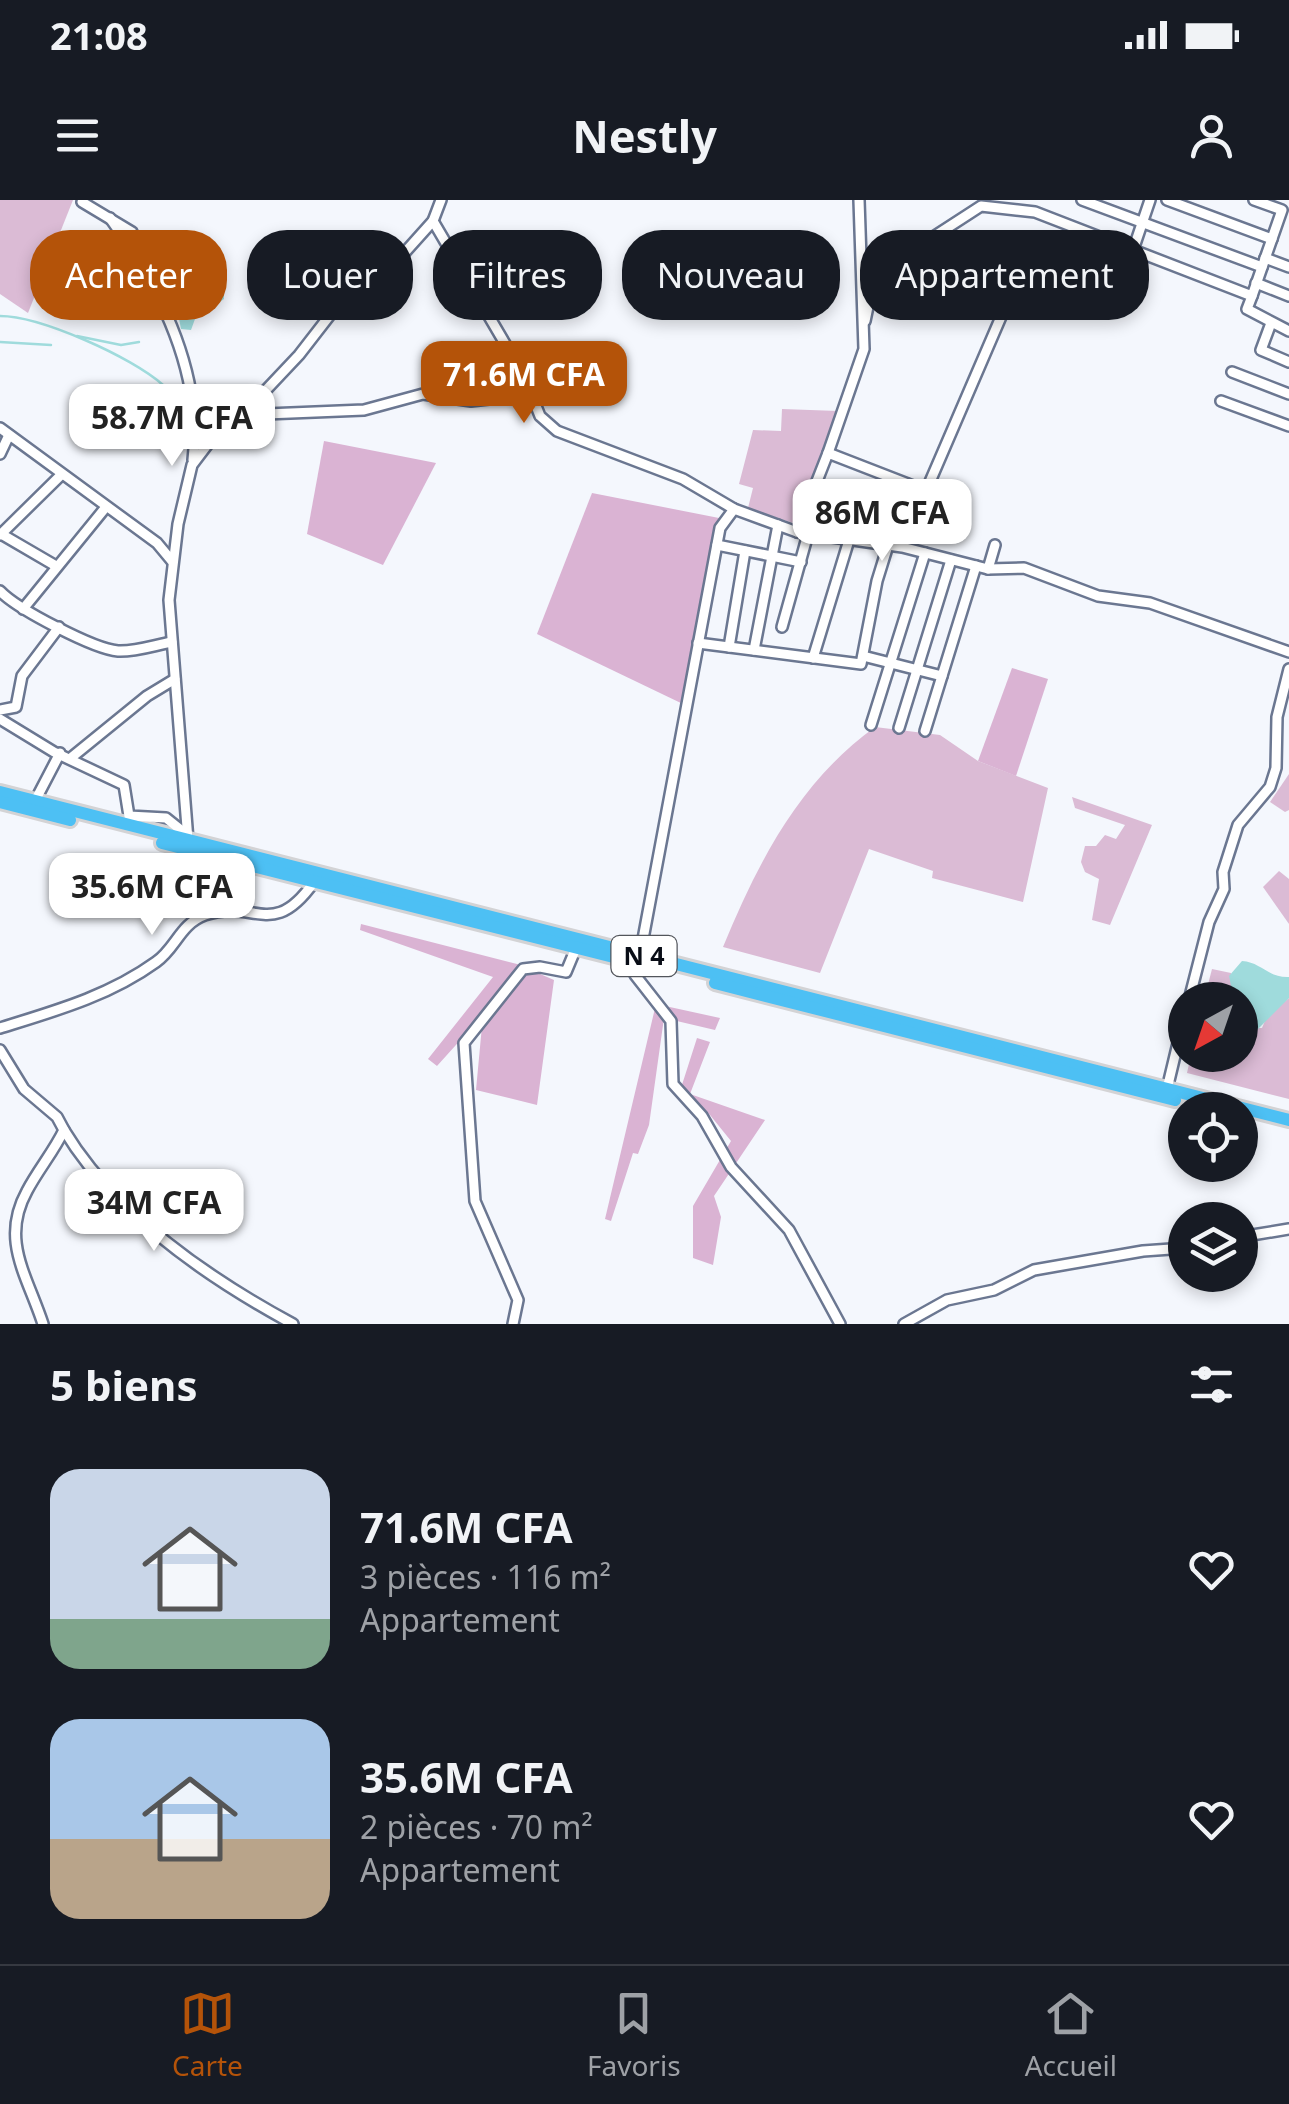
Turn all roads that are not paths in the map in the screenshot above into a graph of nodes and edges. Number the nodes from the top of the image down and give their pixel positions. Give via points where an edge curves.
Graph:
1 (441, 200) edge
2 (859, 200) edge
3 (1082, 200) edge
4 (1150, 200) edge
5 (1167, 200) edge
6 (1254, 200) edge
7 (82, 201) edge
8 (110, 218) junction
9 (433, 220) junction
10 (1142, 224) junction
11 (1276, 226) junction
12 (129, 230) edge
13 (941, 230) edge
14 (1077, 230) edge
15 (1140, 230) edge
16 (1289, 232) edge
17 (1272, 239) junction
18 (1149, 259) edge
19 (1263, 262) junction
20 (1289, 267) edge
21 (1256, 283) junction
22 (1252, 296) junction
23 (1289, 296) edge
24 (1000, 320) edge
25 (865, 321) joint
26 (1270, 324) junction
27 (1289, 330) edge
28 (1289, 362) edge
29 (1232, 372) dead end
30 (1289, 394) edge
31 (1221, 401) dead end
32 (537, 408) junction
33 (239, 416) junction
34 (1289, 426) edge
35 (0, 428) edge
36 (10, 435) junction
37 (828, 452) junction
38 (0, 454) edge
39 (192, 465) junction
40 (60, 475) junction
41 (907, 484) junction
42 (106, 507) junction
43 (734, 508) junction
44 (778, 525) junction
45 (803, 533) junction
46 (1, 534) edge
47 (849, 540) junction
48 (995, 544) dead end
49 (717, 545) junction
50 (887, 545) junction
51 (745, 550) junction
52 (926, 553) junction
53 (772, 556) junction
54 (951, 560) junction
55 (172, 562) junction
56 (800, 562) junction
57 (56, 566) junction
58 (976, 566) junction
59 (988, 569) junction
60 (0, 591) edge
61 (22, 609) junction
62 (59, 627) junction
63 (782, 627) dead end
64 (172, 642) junction
65 (698, 643) junction
66 (729, 647) junction
67 (754, 650) junction
68 (1289, 652) edge
69 (863, 656) junction
70 (813, 658) junction
71 (890, 663) junction
72 (917, 670) junction
73 (1289, 670) edge
74 (942, 676) junction
75 (176, 679) junction
76 (0, 710) edge
77 (0, 719) edge
78 (871, 726) dead end
79 (899, 728) dead end
80 (925, 731) dead end
81 (60, 753) junction
82 (72, 757) junction
83 (0, 792) edge
84 (0, 802) edge
85 (35, 802) junction
86 (187, 837) junction
87 (314, 882) junction
88 (576, 948) junction
89 (639, 959) junction
90 (1193, 982) edge
91 (0, 1028) edge
92 (0, 1050) edge
93 (1171, 1072) edge
94 (1167, 1089) junction
95 (1168, 1097) edge
96 (1289, 1120) edge
97 (1258, 1121) edge
98 (1289, 1129) edge
99 (64, 1130) junction
100 (1289, 1230) edge
101 (1258, 1234) edge
102 (1168, 1249) edge
103 (43, 1324) edge
104 (294, 1324) edge
105 (514, 1324) edge
106 (840, 1324) edge
107 (904, 1324) edge

1 - 9 street
2 - 25 street
3 - 10 street
4 - 10 street
5 - 17 street
6 - 11 street via 1282,210
7 - 8 street
8 - 12 street
8 - 39 street via 156,287 170,322 188,379
9 - 32 street
9 - 33 street via 381,280 322,320
10 - 15 street
10 - 19 street
11 - 16 street
11 - 17 street
13 - 14 street via 973,208 1034,212
17 - 19 street
18 - 22 street
19 - 20 street
19 - 21 street
21 - 22 street
21 - 23 street
22 - 26 street via 1246,309
24 - 41 street via 926,491
25 - 37 street via 864,349
26 - 27 street
26 - 28 street via 1261,350
29 - 30 street
31 - 34 street
32 - 33 street via 516,396 471,401 423,394 364,410
32 - 43 street via 557,430 684,479
33 - 39 street
35 - 36 street
36 - 38 street
36 - 40 street
37 - 41 street
37 - 45 street
39 - 55 street
40 - 42 street
40 - 46 street
41 - 50 street
42 - 55 street via 157,542
42 - 57 street
43 - 44 street
43 - 49 street
44 - 45 street
44 - 53 street
45 - 47 street
45 - 56 street
46 - 57 street
47 - 50 street
47 - 70 street
48 - 59 street
49 - 51 street
49 - 65 street
50 - 52 street
50 - 69 street
51 - 53 street
51 - 66 street
52 - 54 street
52 - 71 street
53 - 56 street
53 - 67 street
54 - 58 street
54 - 72 street
55 - 64 street
56 - 63 street
57 - 61 street
58 - 59 street
58 - 74 street
59 - 68 street via 1024,568
60 - 61 street
61 - 62 street
62 - 64 street via 118,651
62 - 76 street via 22,676 16,707
64 - 75 street
65 - 66 street
65 - 89 street
66 - 67 street
67 - 70 street
69 - 70 street via 861,664
69 - 71 street
71 - 72 street
71 - 78 street
72 - 74 street
72 - 79 street
73 - 90 street via 1276,716 1270,788 1238,825
74 - 80 street
75 - 82 street
75 - 86 street
77 - 81 street
81 - 82 street
81 - 85 street
82 - 86 street via 124,785 129,816 166,818
83 - 85 highway, N 4
84 - 87 highway, N 4
85 - 86 highway, N 4
86 - 89 highway, N 4
87 - 88 highway, N 4
87 - 91 street via 276,916 207,914 188,924 156,962 94,998
88 - 89 highway, N 4
88 - 105 street via 566,972 522,970 464,1042 475,1201 518,1300
89 - 94 highway, N 4
89 - 95 highway, N 4
89 - 106 street via 634,976 673,1028 674,1084 732,1167 788,1230
92 - 99 street via 24,1090
93 - 94 street
94 - 96 highway, N 4
97 - 98 highway
99 - 103 street via 12,1227
99 - 104 street via 142,1219 206,1273
100 - 101 street
102 - 107 street via 1034,1270 994,1290 946,1300

